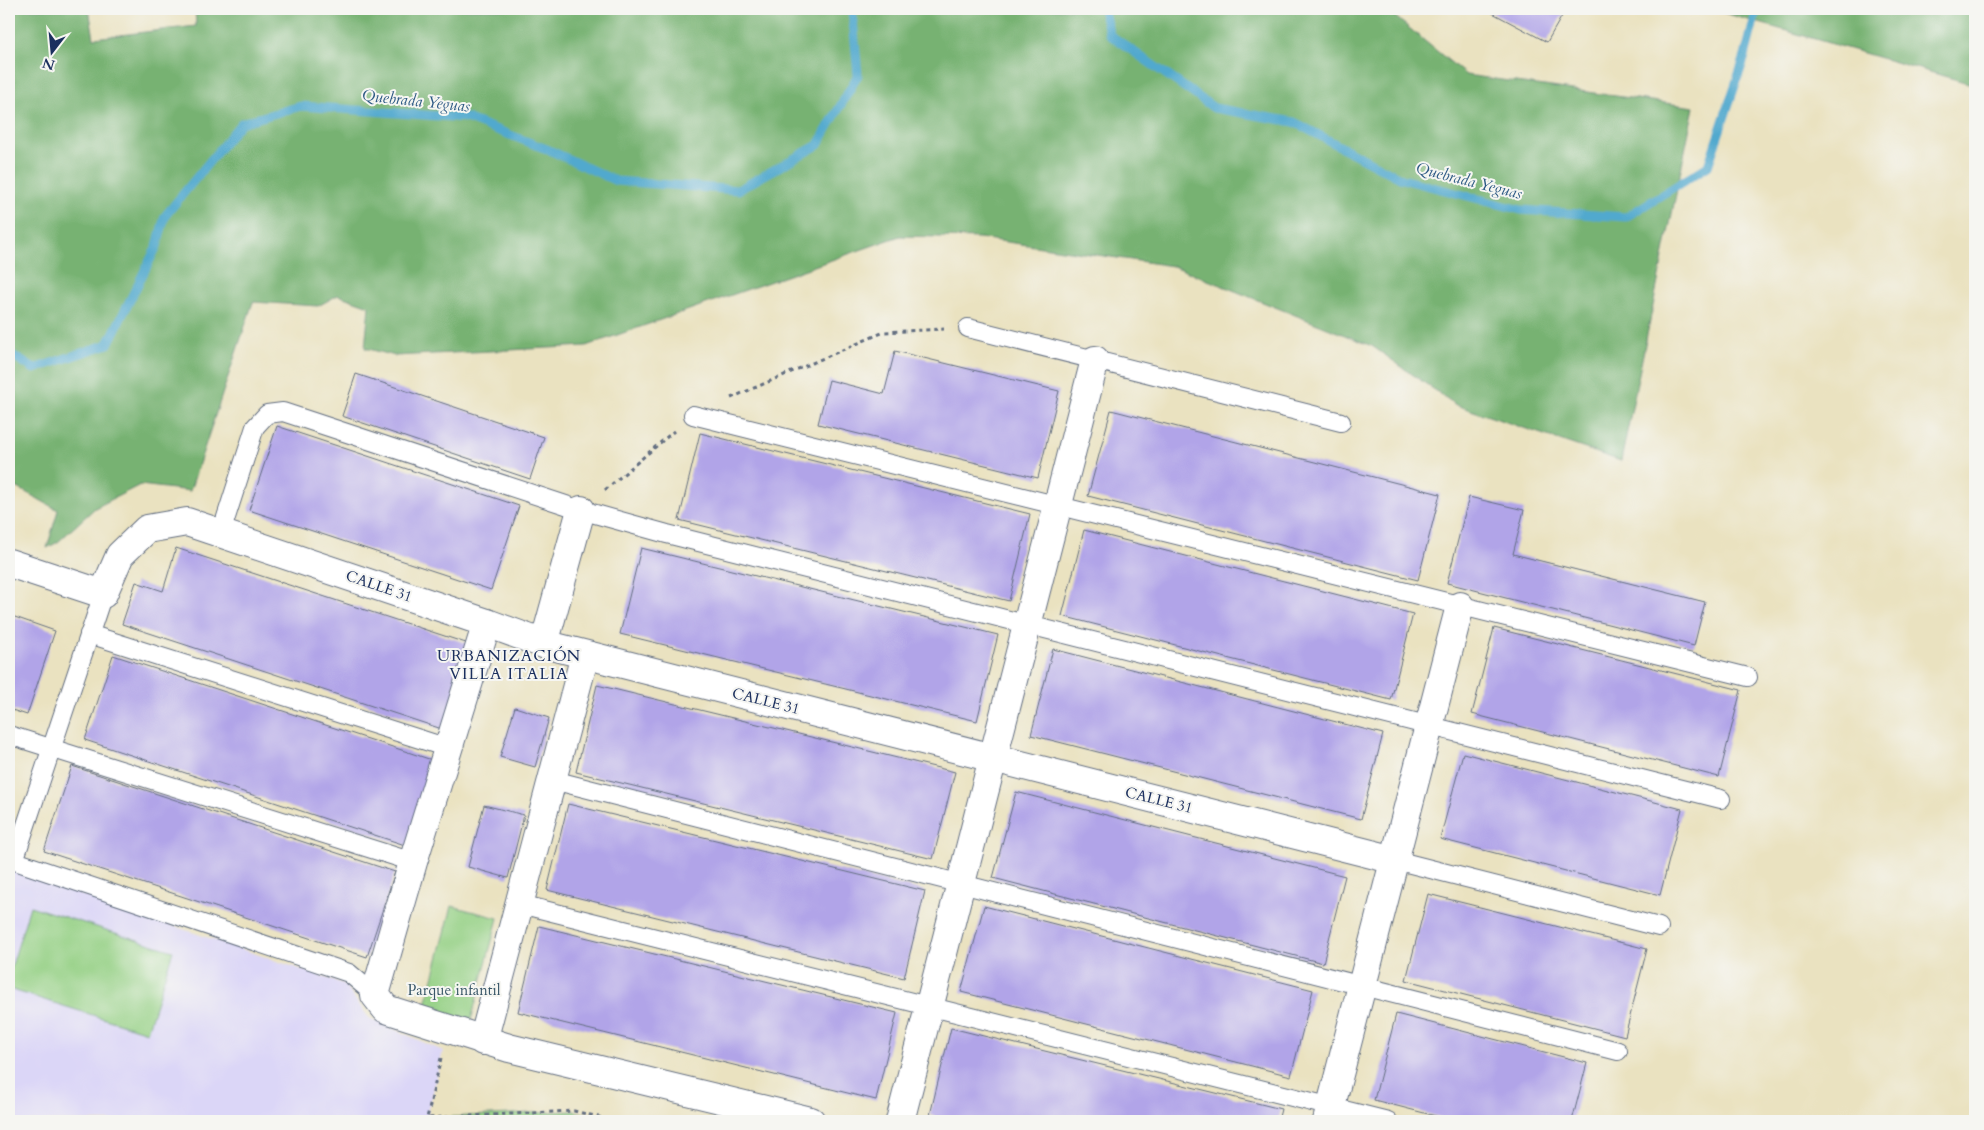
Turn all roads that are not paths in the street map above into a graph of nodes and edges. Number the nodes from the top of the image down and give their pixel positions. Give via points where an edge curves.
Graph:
1 (968, 328) road end
2 (1095, 360) junction
3 (693, 415) road end
4 (1341, 422) dead end
5 (1058, 505) junction
6 (581, 510) junction
7 (221, 533) junction
8 (9, 564) edge
9 (102, 594) junction
10 (1460, 606) junction
11 (487, 623) junction
12 (1027, 625) junction
13 (89, 634) junction
14 (544, 644) junction
15 (585, 655) junction
16 (1748, 677) dead end
17 (1430, 726) junction
18 (9, 735) edge
19 (448, 748) junction
20 (51, 749) junction
21 (993, 758) junction
22 (553, 780) junction
23 (1722, 800) dead end
24 (11, 860) edge
25 (1395, 860) junction
26 (413, 862) junction
27 (960, 884) junction
28 (520, 904) junction
29 (1660, 927) dead end
30 (1362, 986) junction
31 (375, 995) junction
32 (930, 1007) junction
33 (483, 1041) junction
34 (1618, 1052) dead end
35 (1329, 1114) edge
36 (811, 1121) edge
37 (900, 1121) edge
38 (1388, 1121) edge

1 - 2 lane
2 - 4 lane
2 - 5 street
3 - 5 lane
5 - 10 lane
5 - 12 street
6 - 7 lane via 284,412 267,414 255,427
6 - 12 lane
6 - 14 street
7 - 9 street, CALLE 31 via 187,522 146,529 120,555
7 - 11 street, CALLE 31
8 - 9 street
9 - 13 lane
10 - 16 lane
10 - 17 street
11 - 14 street, CALLE 31
11 - 19 street
12 - 17 lane
12 - 21 street
13 - 19 lane
13 - 20 lane
14 - 15 street, CALLE 31
15 - 21 street, CALLE 31
15 - 22 street
17 - 23 lane
17 - 25 street
18 - 20 lane
19 - 26 street
20 - 24 lane
20 - 26 lane
21 - 25 street, CALLE 31
21 - 27 street
22 - 27 lane
22 - 28 street
24 - 31 lane via 349,973
25 - 29 lane
25 - 30 street
26 - 31 street
27 - 30 lane
27 - 32 street
28 - 32 lane
28 - 33 street
30 - 34 lane
30 - 35 street
31 - 33 street via 386,1009
32 - 35 lane
32 - 37 street
33 - 36 street
35 - 38 lane

